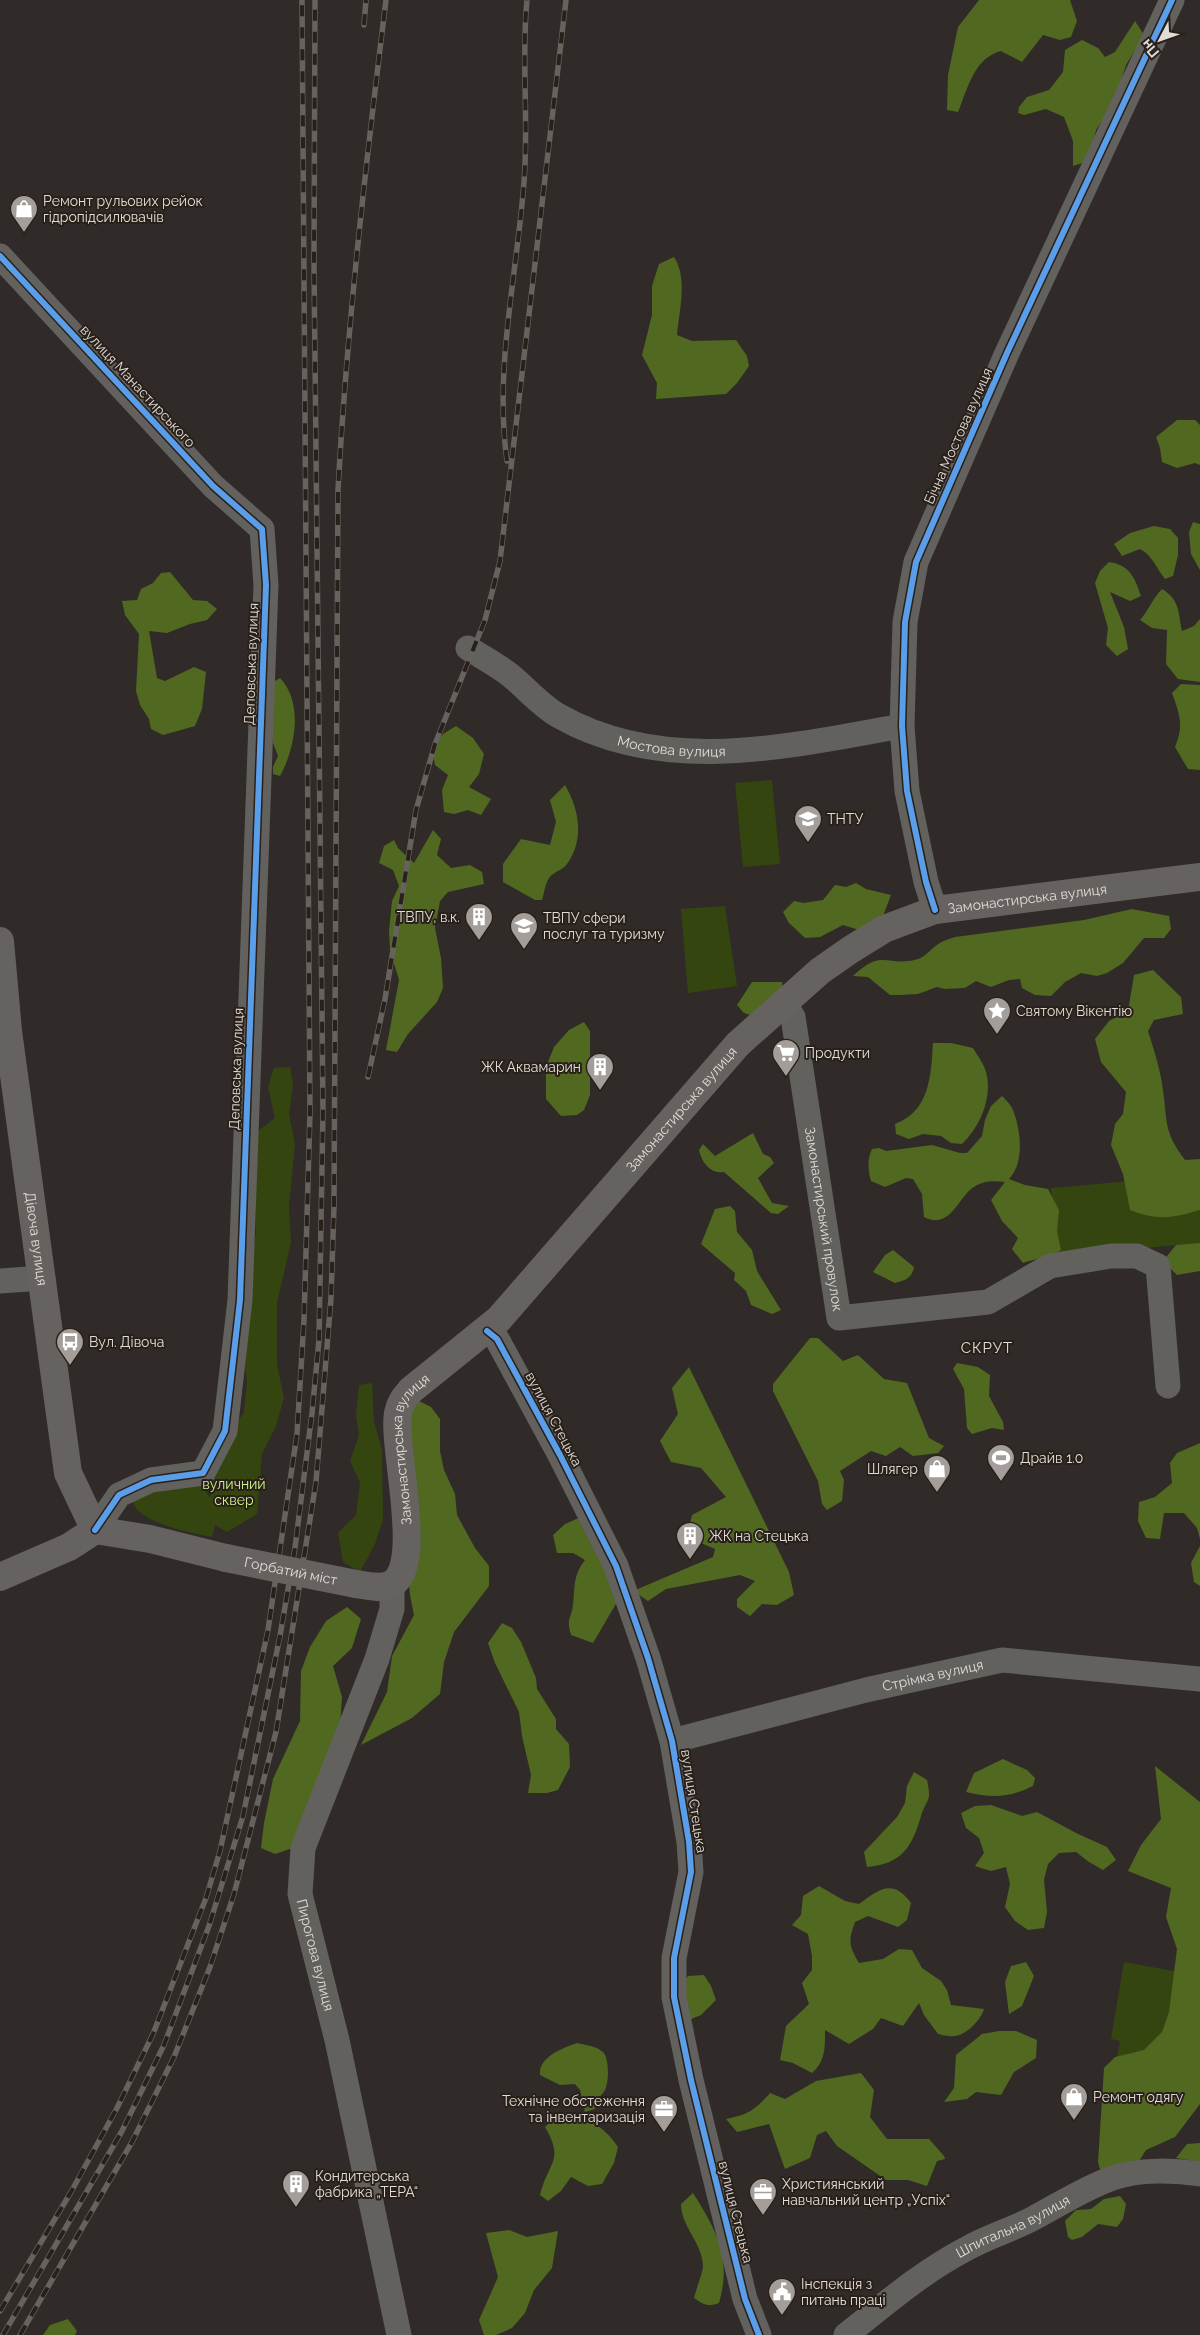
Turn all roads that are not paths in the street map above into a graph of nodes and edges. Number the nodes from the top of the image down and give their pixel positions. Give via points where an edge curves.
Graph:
1 (1172, 0) edge
2 (0, 256) edge
3 (262, 529) joint
4 (468, 648) dead end
5 (902, 726) junction
6 (1200, 877) edge
7 (936, 910) junction
8 (0, 941) edge
9 (784, 1003) junction
10 (4, 1029) edge
11 (42, 1278) junction
12 (0, 1281) edge
13 (487, 1331) junction
14 (1168, 1386) dead end
15 (96, 1530) junction
16 (0, 1577) edge
17 (392, 1584) junction
18 (1200, 1679) edge
19 (672, 1741) junction
20 (1200, 2174) edge
21 (399, 2335) edge
22 (759, 2335) edge
23 (846, 2335) edge

1 - 5 street, Бічна Мостова вулиця via 1007,353 916,562 905,622
2 - 3 street, вулиця Манастирського via 214,486
3 - 15 street, Деповська вулиця via 266,585 240,1300 226,1430 203,1473 151,1480 119,1495
4 - 5 street, Мостова вулиця via 508,674 558,716 645,748 714,753 796,745
5 - 7 street, Бічна Мостова вулиця via 906,791 926,882
6 - 7 main road, Замонастирська вулиця
7 - 9 main road, Замонастирська вулиця via 884,929 820,971
8 - 10 main road, Дівоча вулиця
9 - 13 main road, Замонастирська вулиця via 722,1060
9 - 14 street, Замонастирський провулок via 793,1017 839,1318 988,1302 1050,1266 1111,1256 1137,1256 1158,1266
10 - 11 main road, Дівоча вулиця
11 - 12 street
11 - 15 main road, Дівоча вулиця via 68,1473
13 - 17 main road, Замонастирська вулиця via 411,1390 401,1402 397,1415 405,1509 405,1553 402,1570
13 - 19 street, вулиця Стецька via 497,1339 616,1566
15 - 16 main road via 68,1547
15 - 17 main road, Горбатий міст, bridge via 356,1584
17 - 21 street, Пирогова вулиця via 392,1609 377,1659 303,1848 300,1894 337,2040
18 - 19 street, Стрімка вулиця via 1002,1660 866,1690
19 - 22 street, вулиця Стецька via 692,1872 674,1958 674,1997 691,2080 745,2298
20 - 23 street, Шпитальна вулиця via 1161,2171 1134,2174 1115,2177 1086,2190 950,2258 909,2284

